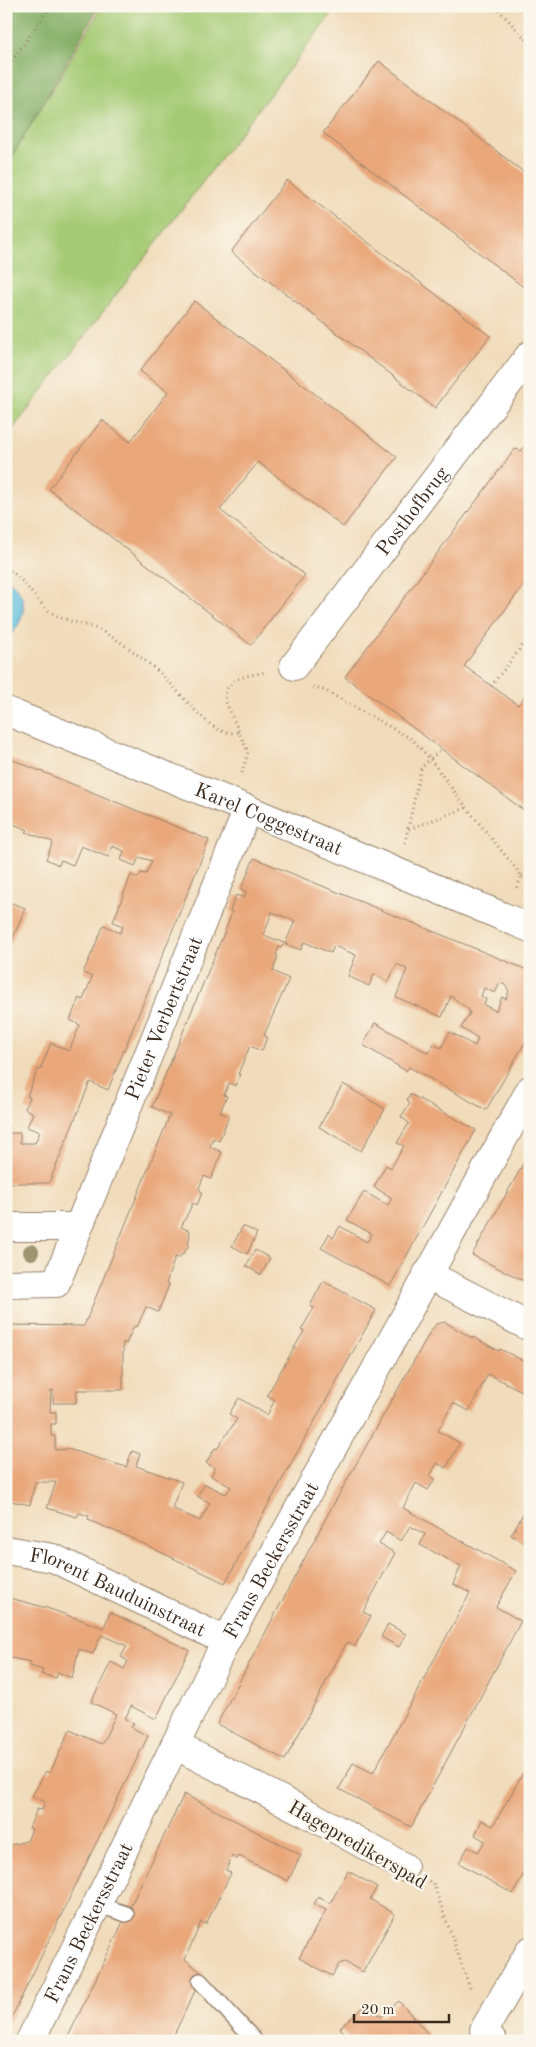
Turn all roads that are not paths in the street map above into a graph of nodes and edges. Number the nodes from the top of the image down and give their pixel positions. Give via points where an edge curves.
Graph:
1 (530, 355) edge
2 (302, 676) road end
3 (6, 711) edge
4 (239, 806) junction
5 (530, 928) edge
6 (530, 1090) edge
7 (6, 1227) edge
8 (78, 1227) junction
9 (428, 1274) junction
10 (6, 1284) edge
11 (530, 1327) edge
12 (6, 1550) edge
13 (226, 1641) junction
14 (175, 1745) junction
15 (404, 1867) road end
16 (96, 1904) junction
17 (126, 1914) dead end
18 (530, 1951) edge
19 (200, 1981) dead end
20 (489, 2036) edge
21 (30, 2041) edge
22 (255, 2041) edge

1 - 2 street, Posthofbrug
3 - 4 street, Karel Coggestraat
4 - 5 street, Karel Coggestraat
4 - 8 street, Pieter Verbertstraat
6 - 9 street, Frans Beckersstraat
7 - 8 street
8 - 10 street, Pieter Verbertstraat via 56,1283
9 - 11 street
9 - 13 street, Frans Beckersstraat
12 - 13 street, Florent Bauduinstraat via 53,1558
13 - 14 street, Frans Beckersstraat
14 - 15 street, Hagepredikerspad
14 - 16 street, Frans Beckersstraat
16 - 17 lane
16 - 21 street, Frans Beckersstraat
18 - 20 street
19 - 22 lane

